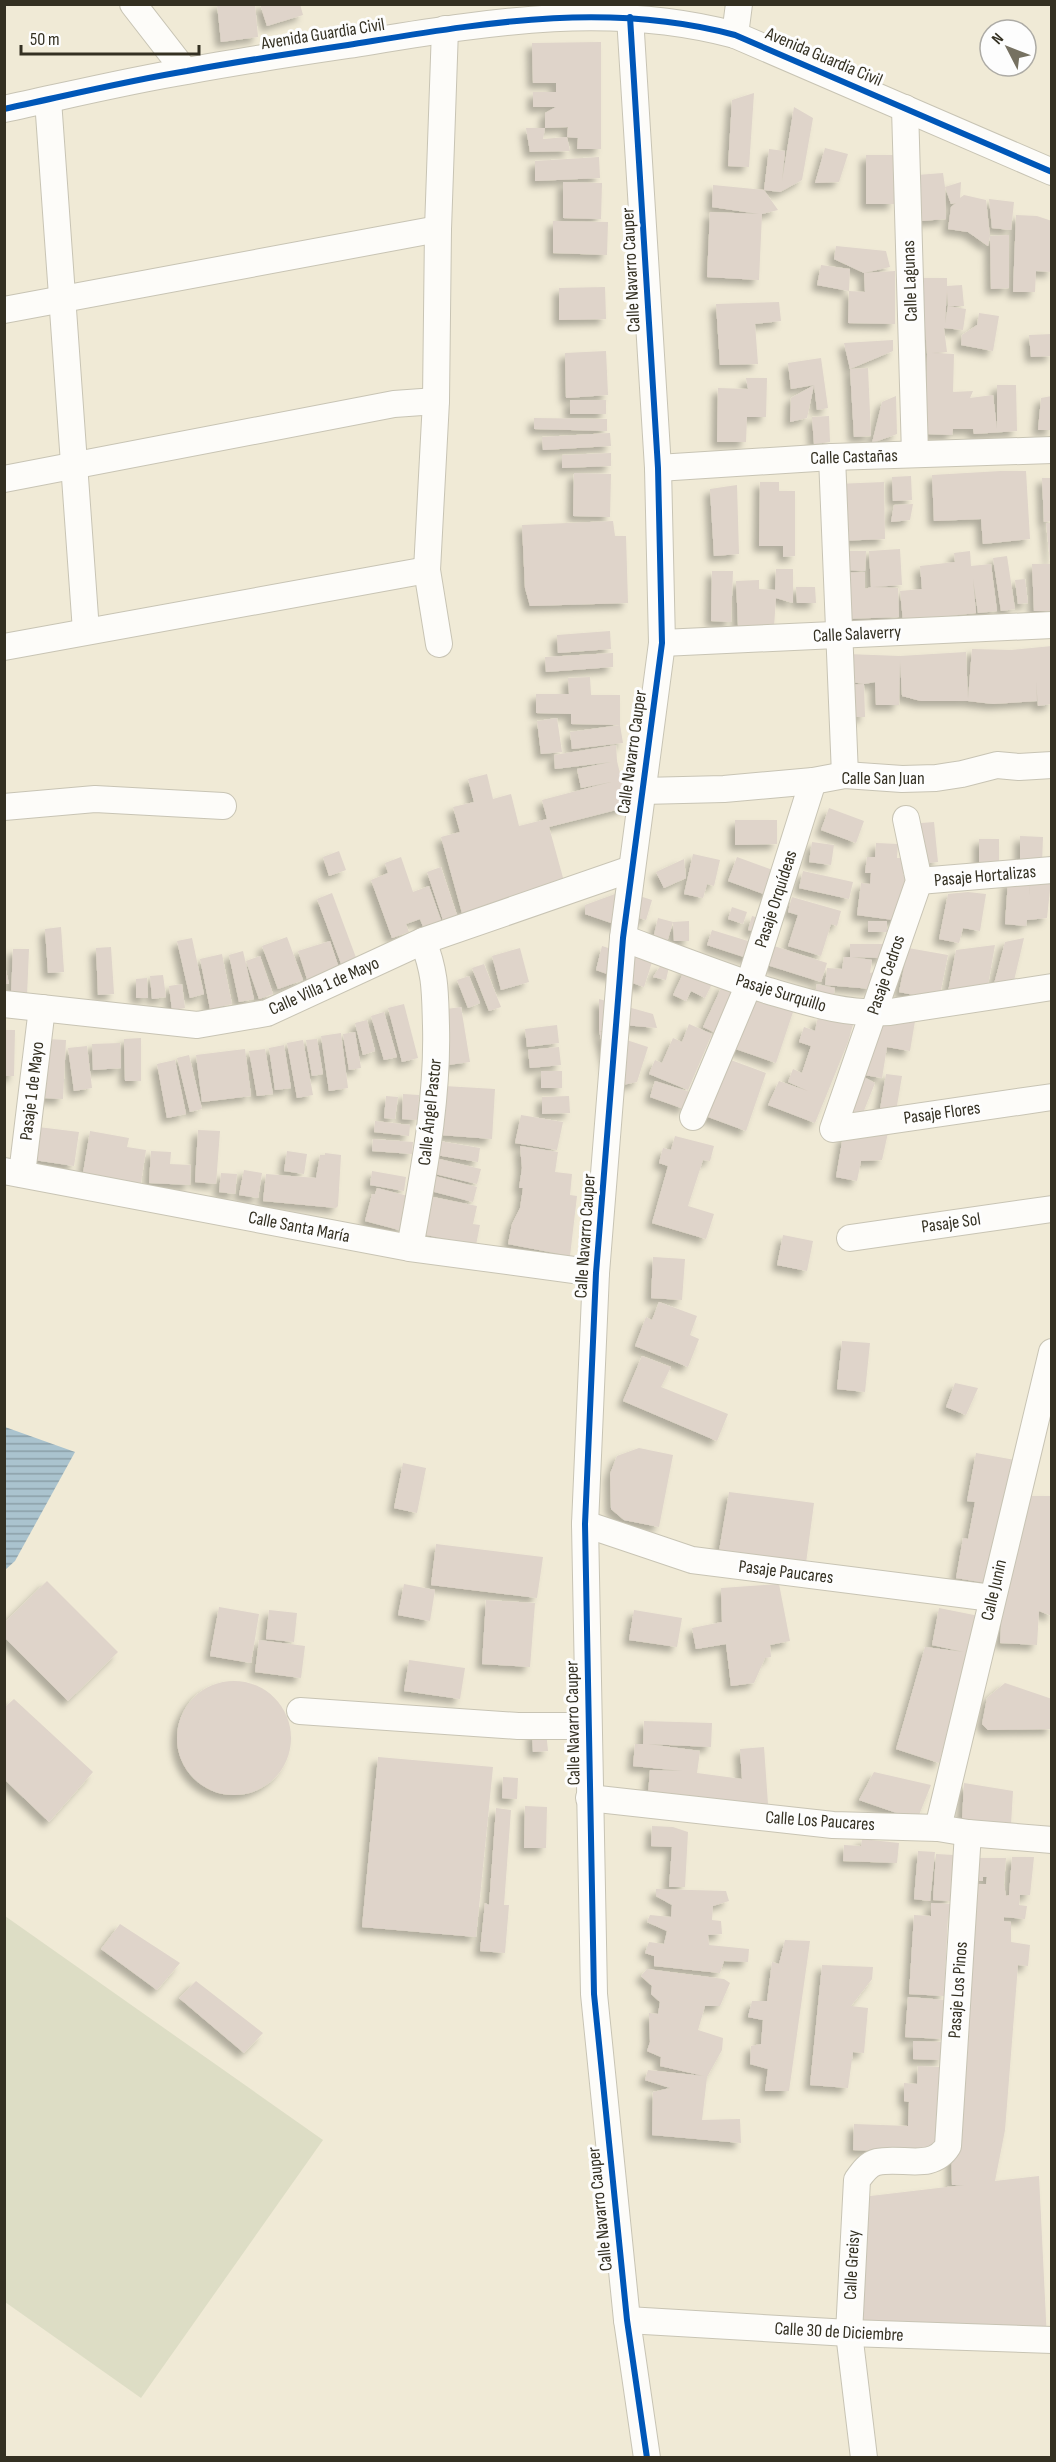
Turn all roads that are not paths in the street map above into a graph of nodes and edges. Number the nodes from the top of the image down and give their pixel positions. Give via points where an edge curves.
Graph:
1 (133, 4) edge
2 (739, 4) edge
3 (538, 11) edge
4 (470, 14) edge
5 (630, 17) junction
6 (445, 29) junction
7 (735, 35) junction
8 (185, 71) junction
9 (48, 100) junction
10 (905, 108) junction
11 (4, 109) edge
12 (1052, 172) edge
13 (438, 229) junction
14 (63, 300) junction
15 (4, 310) edge
16 (436, 401) junction
17 (1052, 450) edge
18 (915, 454) junction
19 (832, 457) junction
20 (74, 466) junction
21 (657, 468) junction
22 (4, 479) edge
23 (427, 570) junction
24 (1052, 625) edge
25 (86, 631) junction
26 (838, 634) junction
27 (662, 643) junction
28 (439, 644) dead end
29 (4, 647) edge
30 (1052, 765) edge
31 (845, 775) junction
32 (642, 791) junction
33 (808, 796) junction
34 (224, 806) dead end
35 (4, 807) edge
36 (906, 819) dead end
37 (631, 869) junction
38 (1052, 870) edge
39 (919, 881) junction
40 (623, 938) junction
41 (429, 958) junction
42 (748, 984) junction
43 (1052, 987) edge
44 (4, 1004) edge
45 (42, 1008) junction
46 (872, 1013) junction
47 (1052, 1097) edge
48 (693, 1117) dead end
49 (833, 1129) joint
50 (13, 1172) edge
51 (1052, 1209) edge
52 (850, 1238) dead end
53 (410, 1248) junction
54 (596, 1273) junction
55 (1052, 1352) edge
56 (1042, 1428) edge
57 (585, 1524) junction
58 (992, 1598) junction
59 (300, 1711) dead end
60 (587, 1726) junction
61 (589, 1798) junction
62 (938, 1828) junction
63 (968, 1833) junction
64 (1052, 1840) edge
65 (857, 2180) joint
66 (627, 2320) junction
67 (849, 2333) junction
68 (1052, 2340) edge
69 (647, 2457) edge
70 (864, 2457) edge

1 - 8 street
2 - 7 street
3 - 4 street, Avenida Guardia Civil
3 - 5 street, Avenida Guardia Civil
4 - 6 street, Avenida Guardia Civil
5 - 7 street, Avenida Guardia Civil
5 - 21 street, Calle Navarro Cauper
6 - 8 street, Avenida Guardia Civil
6 - 13 street
7 - 10 street, Avenida Guardia Civil
8 - 9 street, Avenida Guardia Civil
9 - 11 street, Avenida Guardia Civil
9 - 14 street
10 - 12 street, Avenida Guardia Civil
10 - 18 street, Calle Lagunas
13 - 14 street
13 - 16 street
14 - 15 street
14 - 20 street
16 - 20 street via 394,404
16 - 23 street
17 - 18 street, Calle Castañas
18 - 19 street, Calle Castañas
19 - 21 street, Calle Castañas
19 - 26 street
20 - 22 street
20 - 25 street
21 - 27 street, Calle Navarro Cauper
23 - 25 street
23 - 28 street
24 - 26 street, Calle Salaverry
25 - 29 street
26 - 27 street, Calle Salaverry
26 - 31 street
27 - 32 street, Calle Navarro Cauper
30 - 31 street, Calle San Juan via 997,765 936,778
31 - 33 street, Calle San Juan
32 - 33 street, Calle San Juan via 724,789
32 - 37 street, Calle Navarro Cauper
33 - 42 street, Pasaje Orquídeas
34 - 35 street via 94,799
36 - 39 street
37 - 40 street, Calle Navarro Cauper
37 - 41 street, Calle Villa 1 de Mayo
38 - 39 street, Pasaje Hortalizas
39 - 46 street, Pasaje Cedros
40 - 42 street, Pasaje Surquillo
40 - 54 street, Calle Navarro Cauper
41 - 45 street, Calle Villa 1 de Mayo via 267,1013 197,1025
41 - 53 street, Calle Ángel Pastor via 438,1070
42 - 46 street, Pasaje Surquillo via 828,1009
42 - 48 street, Pasaje Orquídeas
43 - 46 street, Pasaje Surquillo
44 - 45 street, Calle Villa 1 de Mayo
45 - 50 street, Pasaje 1 de Mayo
46 - 49 street, Pasaje Cedros
47 - 49 street, Pasaje Flores
50 - 53 street, Calle Santa María
51 - 52 street, Pasaje Sol
53 - 54 street, Calle Santa María
54 - 57 street, Calle Navarro Cauper
55 - 56 street, Calle Junin
56 - 58 street, Calle Junin
57 - 58 street, Pasaje Paucares via 692,1560
57 - 60 street, Calle Navarro Cauper
58 - 62 street, Calle Junin
59 - 60 street via 518,1726
60 - 61 street, Calle Navarro Cauper
61 - 62 street, Calle Los Paucares via 833,1825
61 - 66 street, Calle Navarro Cauper via 594,1994
62 - 63 street, Calle Los Paucares
63 - 64 street, Calle Los Paucares
63 - 65 street, Pasaje Los Pinos via 948,2146 942,2156 931,2161 876,2162
65 - 67 street, Calle Greisy
66 - 67 street, Calle 30 de Diciembre
66 - 69 street, Calle Navarro Cauper
67 - 68 street, Calle 30 de Diciembre
67 - 70 street, Calle Greisy

